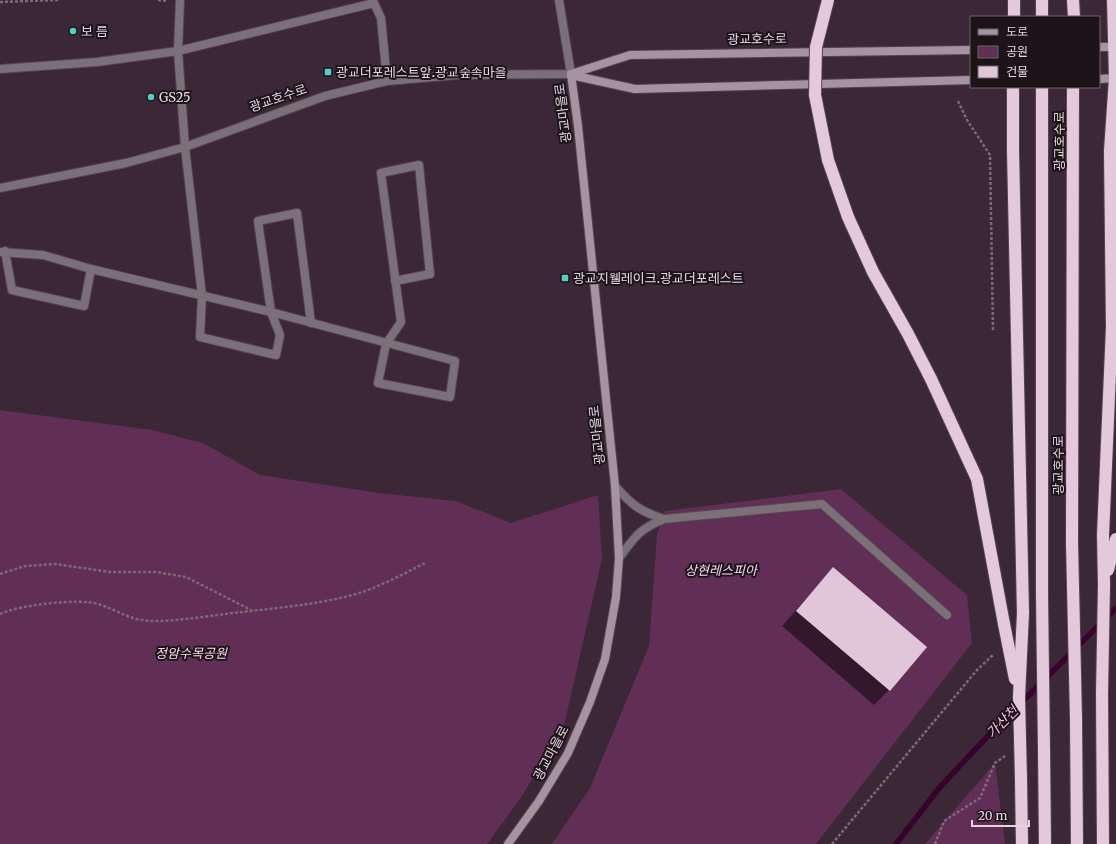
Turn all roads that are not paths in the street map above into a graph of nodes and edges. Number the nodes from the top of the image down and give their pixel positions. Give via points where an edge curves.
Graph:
1 (180, 0) edge
2 (559, 0) edge
3 (828, 0) edge
4 (1014, 0) edge
5 (1042, 0) edge
6 (1073, 0) edge
7 (1113, 0) edge
8 (1014, 16) edge
9 (1042, 16) edge
10 (1074, 16) edge
11 (1100, 47) edge
12 (1115, 47) edge
13 (970, 50) edge
14 (178, 51) junction
15 (0, 69) edge
16 (571, 74) junction
17 (1115, 78) edge
18 (1100, 79) edge
19 (970, 80) edge
20 (387, 81) junction
21 (1013, 88) edge
22 (1042, 88) edge
23 (1073, 88) edge
24 (185, 147) junction
25 (0, 188) edge
26 (2, 252) edge
27 (92, 269) junction
28 (395, 281) junction
29 (202, 296) junction
30 (271, 312) junction
31 (311, 323) junction
32 (386, 344) junction
33 (615, 486) junction
34 (664, 518) junction
35 (1116, 539) edge
36 (619, 558) junction
37 (1104, 585) junction
38 (948, 615) dead end
39 (1018, 697) junction
40 (508, 844) edge
41 (1022, 844) edge
42 (1045, 844) edge
43 (1077, 844) edge
44 (1103, 844) edge

1 - 14 street
2 - 16 street, 광교마을로
3 - 39 highway, bridge via 816,47 815,95 828,160 848,217 873,272 931,379 976,479
4 - 8 highway
5 - 9 highway
6 - 10 highway
7 - 12 highway
11 - 12 main road
12 - 17 highway
13 - 16 main road, 광교호수로 via 630,55
14 - 15 street via 97,62
14 - 20 street via 374,3 381,18
14 - 24 street
16 - 19 main road, 광교호수로 via 635,89
16 - 20 street, 광교호수로 via 456,75
16 - 33 main road, 광교마을로
17 - 18 main road
17 - 37 highway, bridge via 1110,151 1112,327 1103,535
20 - 24 street, 광교호수로 via 325,96
21 - 39 highway, bridge via 1023,613
22 - 42 highway, 광교호수로, bridge via 1042,595
23 - 43 highway, 광교호수로, bridge via 1072,543
24 - 25 street, 광교호수로 via 126,163
24 - 29 street
26 - 27 street via 43,254
26 - 27 street via 12,290 84,306
27 - 29 street
28 - 28 street via 381,173 419,165 430,274
28 - 32 street via 401,322
29 - 30 street
29 - 30 street via 200,337 276,355 280,335
30 - 31 street
30 - 31 street via 258,221 297,213
31 - 32 street
32 - 32 street via 378,383 450,397 455,361
33 - 34 street via 630,503 645,513
33 - 36 main road, 광교마을로
34 - 36 street via 647,526
34 - 38 street via 822,504
35 - 37 highway, bridge
36 - 40 main road, 광교마을로 via 616,597 605,659 590,702 568,753 539,801
37 - 44 highway, bridge
39 - 41 highway, bridge

